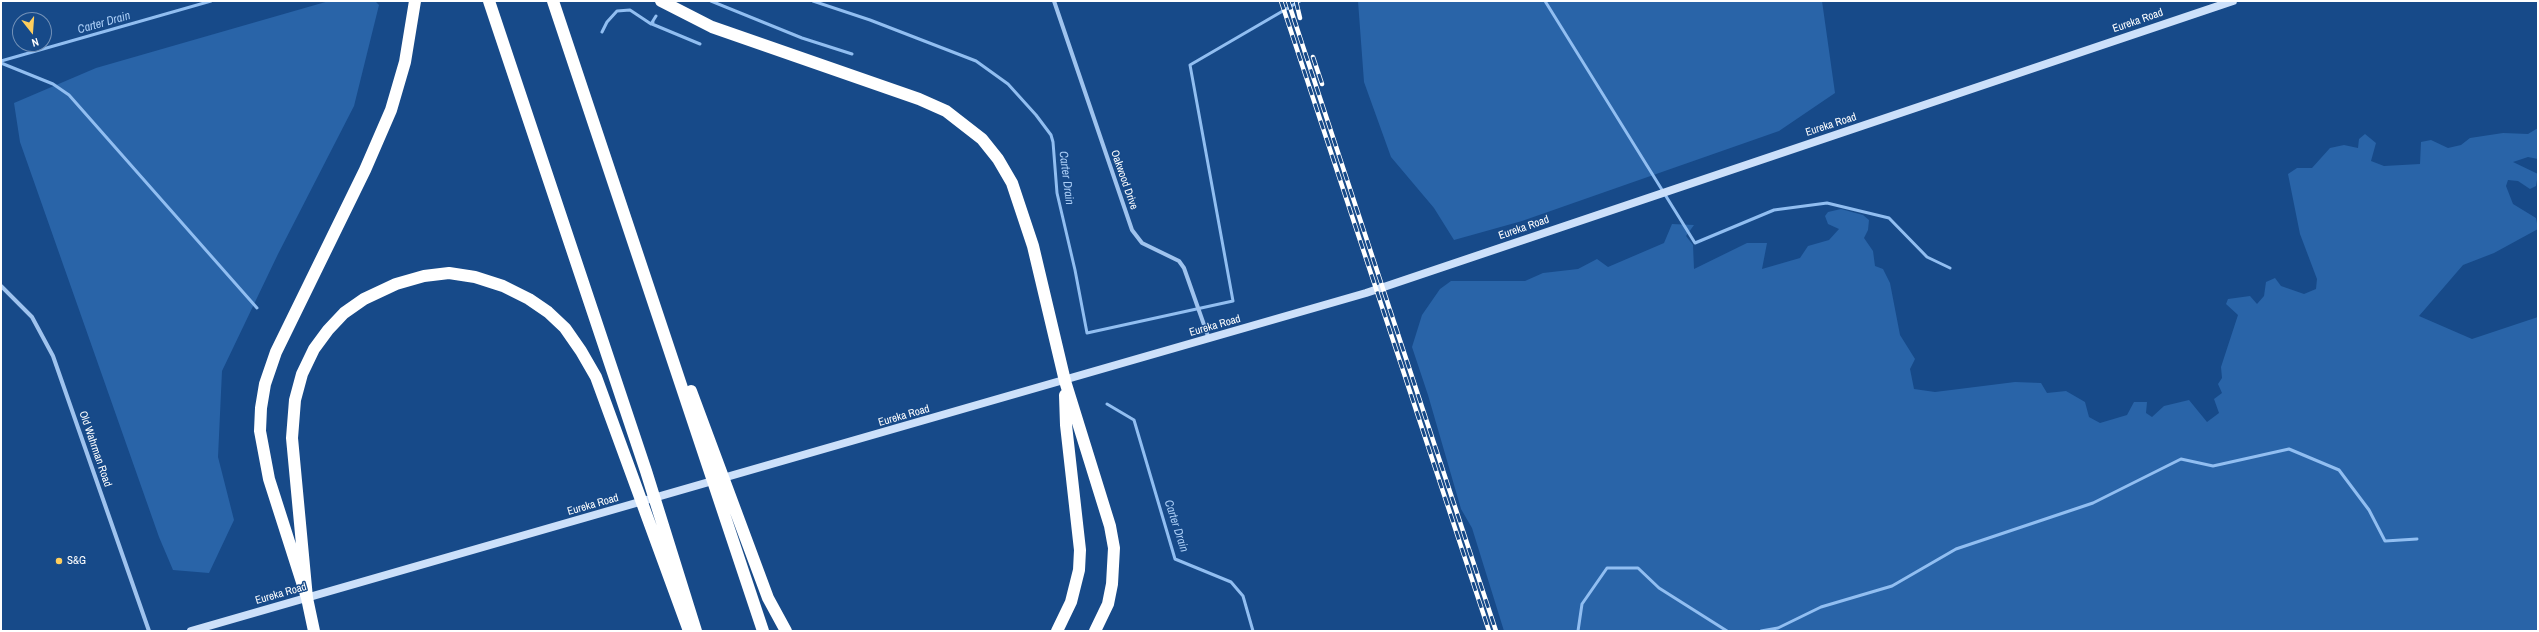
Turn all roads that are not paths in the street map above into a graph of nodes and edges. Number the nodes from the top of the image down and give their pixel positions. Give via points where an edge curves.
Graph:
1 (415, 1) edge
2 (489, 1) edge
3 (553, 1) edge
4 (661, 1) edge
5 (1054, 1) edge
6 (2233, 1) edge
7 (1, 286) edge
8 (648, 286) junction
9 (1209, 340) junction
10 (1065, 381) junction
11 (307, 598) junction
12 (149, 631) edge
13 (191, 631) edge
14 (314, 631) edge
15 (689, 631) edge
16 (696, 631) edge
17 (762, 631) edge
18 (786, 631) edge
19 (1057, 631) edge
20 (1095, 631) edge

1 - 11 highway via 405,62 391,110 365,170 276,352 265,384 260,431 263,454 279,515
2 - 16 highway via 646,471
3 - 8 highway
4 - 10 highway via 712,27 919,99 946,112 982,139 1012,183 1022,211 1033,246
5 - 9 street, Oakwood Drive via 1132,230 1142,243 1178,261 1184,268
6 - 9 street, Eureka Road via 1382,288
7 - 12 street, Old Wahrman Road via 32,316 53,356
8 - 17 highway
8 - 18 highway via 712,443 768,598
9 - 10 street, Eureka Road
10 - 11 street, Eureka Road
10 - 19 highway via 1066,425 1080,550 1079,570 1072,602
10 - 20 highway via 1105,506 1114,548 1114,567 1108,604
11 - 13 street, Eureka Road
11 - 14 highway
11 - 15 highway via 292,438 295,400 302,374 314,349 328,330 344,313 364,299 396,284 424,276 449,273 475,277 503,286 529,299 565,328 581,351 596,377

